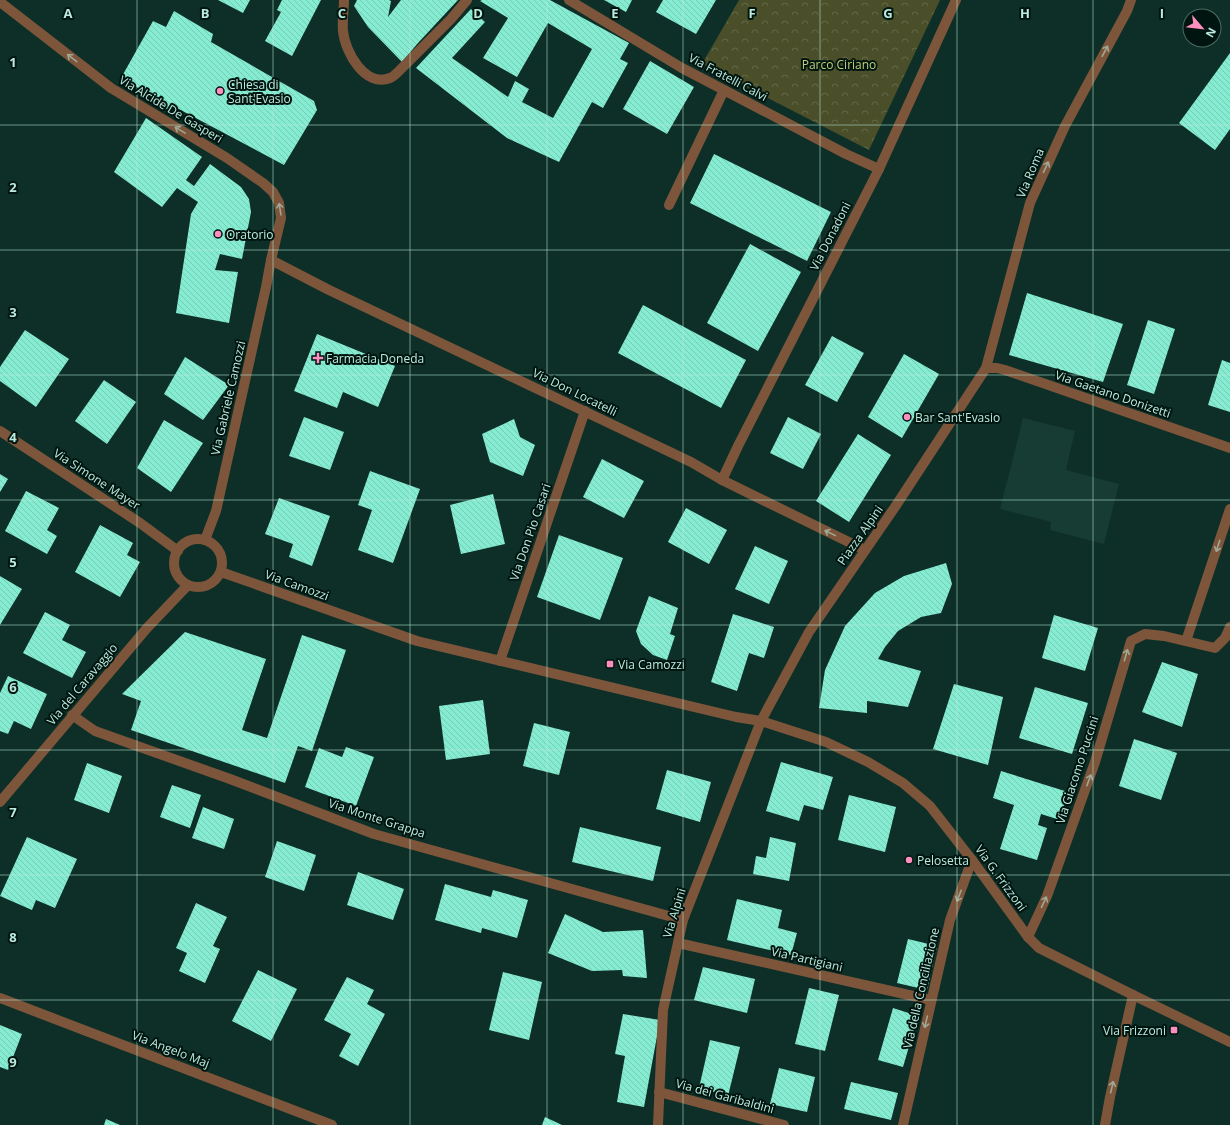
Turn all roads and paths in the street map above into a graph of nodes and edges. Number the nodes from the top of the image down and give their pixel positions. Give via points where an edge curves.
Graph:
1 (344, 0) edge
2 (467, 0) edge
3 (569, 0) edge
4 (956, 0) edge
5 (1130, 0) edge
6 (0, 2) edge
7 (724, 90) junction
8 (878, 169) junction
9 (669, 206) dead end
10 (271, 260) junction
11 (986, 368) junction
12 (585, 411) junction
13 (0, 431) edge
14 (1230, 448) edge
15 (722, 480) junction
16 (1230, 509) edge
17 (205, 540) junction
18 (178, 550) junction
19 (865, 550) junction
20 (221, 572) junction
21 (188, 585) junction
22 (1230, 627) edge
23 (1186, 641) junction
24 (500, 661) junction
25 (72, 715) junction
26 (761, 721) junction
27 (0, 802) edge
28 (972, 860) junction
29 (683, 920) junction
30 (1028, 937) junction
31 (678, 943) junction
32 (1133, 996) junction
33 (0, 998) edge
34 (931, 1000) junction
35 (1230, 1042) edge
36 (659, 1092) junction
37 (332, 1125) edge
38 (658, 1125) edge
39 (784, 1125) edge
40 (902, 1125) edge
41 (1105, 1125) edge

1 - 2 street via 343,32 351,57 368,76 379,79 390,78 398,72
3 - 7 street, Via Fratelli Calvi via 682,68
4 - 8 street, Via Donadoni
11 -> 5 street, Via Roma via 1030,203 1065,126 1127,11
10 -> 6 street, Via Alcide De Gasperi via 281,218 279,203 273,192 227,158 111,88
7 - 8 street, Via Fratelli Calvi
7 - 9 street
8 - 15 street, Via Donadoni
10 - 12 street, Via Don Locatelli
10 - 17 street, Via Gabriele Camozzi via 216,511
11 - 14 street, Via Gaetano Donizetti via 1005,370
11 - 19 street, Piazza Alpini
12 - 15 street, Via Don Locatelli via 691,462
12 - 24 street, Via Don Pio Casari
13 - 18 street, Via Simone Mayer
19 -> 15 street, Via Don Locatelli
16 -> 23 street
17 - 18 street via 190,541
17 - 20 street via 220,552
18 - 21 street via 174,560 175,570 180,579
19 - 26 street, Piazza Alpini via 809,632
20 - 21 street via 216,580 207,586
20 - 24 street, Via Camozzi via 417,641
21 - 25 street, Via del Caravaggio
22 - 23 street via 1225,638 1215,648
30 -> 23 street, Via Giacomo Puccini via 1047,896 1095,762 1131,641 1145,634
24 - 26 street, Via Camozzi
25 - 27 street, Via del Caravaggio
25 - 29 street, Via Monte Grappa via 95,731 374,834
26 - 28 street, Via G. Frizzoni via 826,742 868,762 903,783 930,806
26 - 29 street, Via Alpini
28 - 30 street, Via G. Frizzoni
28 -> 34 street, Via della Conciliazione via 950,920
29 - 31 street, Via Alpini
30 - 32 street, Via G. Frizzoni via 1039,948
31 - 34 street, Via Partigiani
31 - 36 street, Via Alpini via 663,1010
32 - 35 street, Via G. Frizzoni
41 -> 32 street
33 - 37 street, Via Angelo Maj
34 -> 40 street, Via della Conciliazione
36 - 38 street, Via Alpini
36 - 39 street, Via dei Garibaldini

